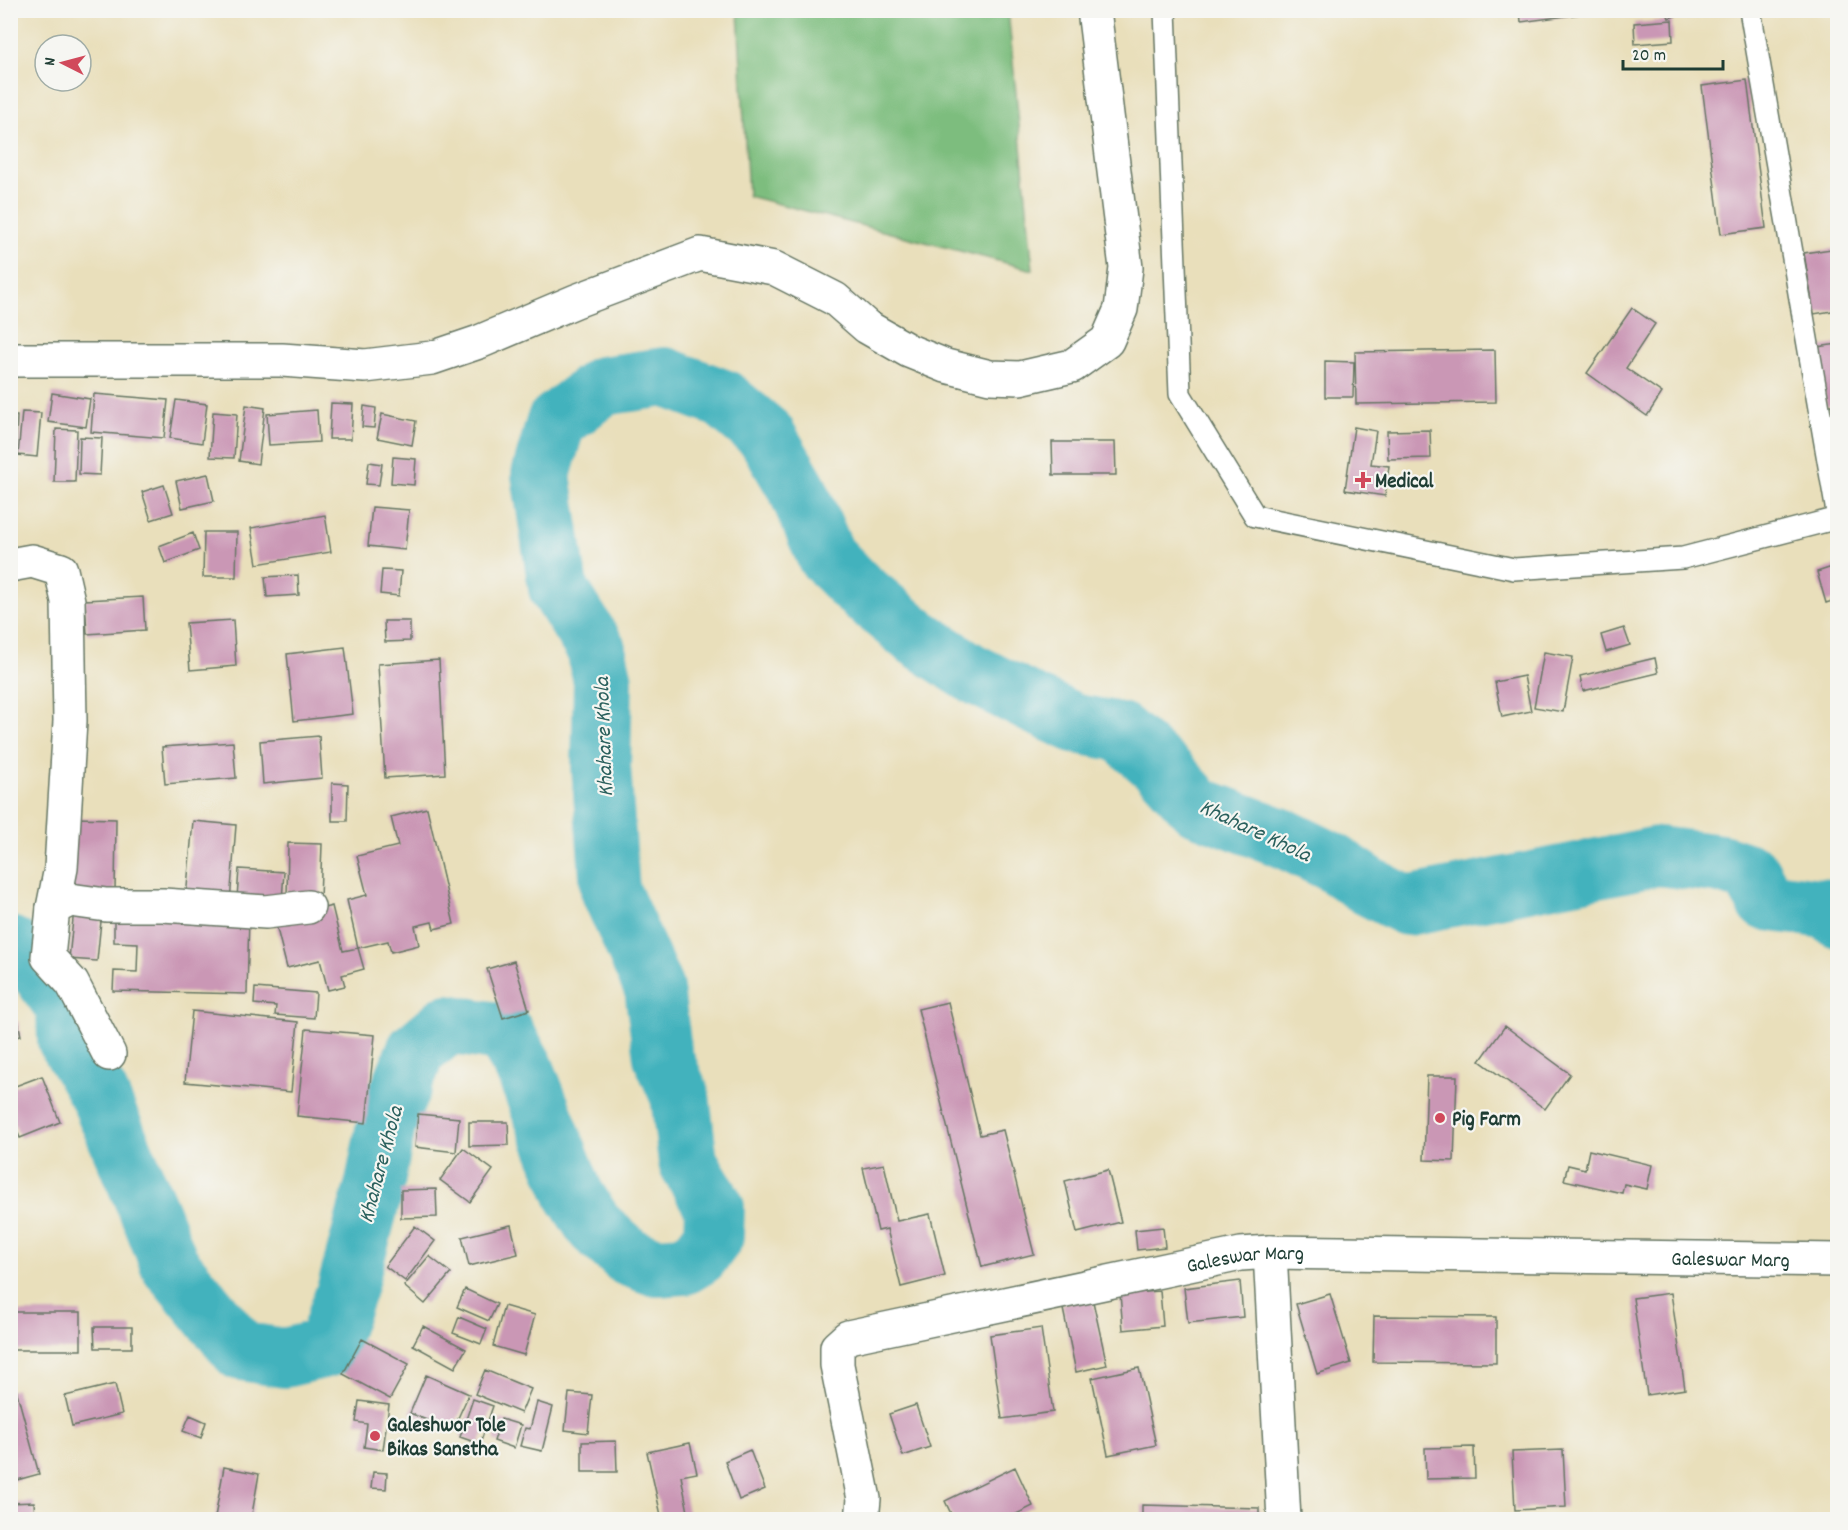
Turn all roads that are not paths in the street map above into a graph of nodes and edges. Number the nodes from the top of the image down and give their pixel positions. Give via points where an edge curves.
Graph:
1 (1094, 10) edge
2 (1165, 10) edge
3 (1750, 10) edge
4 (10, 360) edge
5 (1838, 518) edge
6 (10, 565) edge
7 (308, 907) dead end
8 (53, 908) junction
9 (109, 1054) dead end
10 (1270, 1252) junction
11 (1838, 1260) edge
12 (862, 1520) edge
13 (1284, 1520) edge

1 - 4 street via 1126,268 1121,309 1107,341 1072,366 1020,378 990,377 946,366 909,351 867,327 835,299 774,268 700,254 432,358 365,366 282,360
2 - 5 lane via 1180,394 1255,516 1514,569 1683,558
3 - 5 lane
6 - 8 street via 32,561 61,570 68,601 70,721 61,868
7 - 8 street via 266,912 69,900
8 - 9 street via 48,957 72,983
10 - 11 street, Galeswar Marg
10 - 12 street, Galeswar Marg via 1241,1254 848,1337 837,1347 837,1365 864,1499
10 - 13 street

